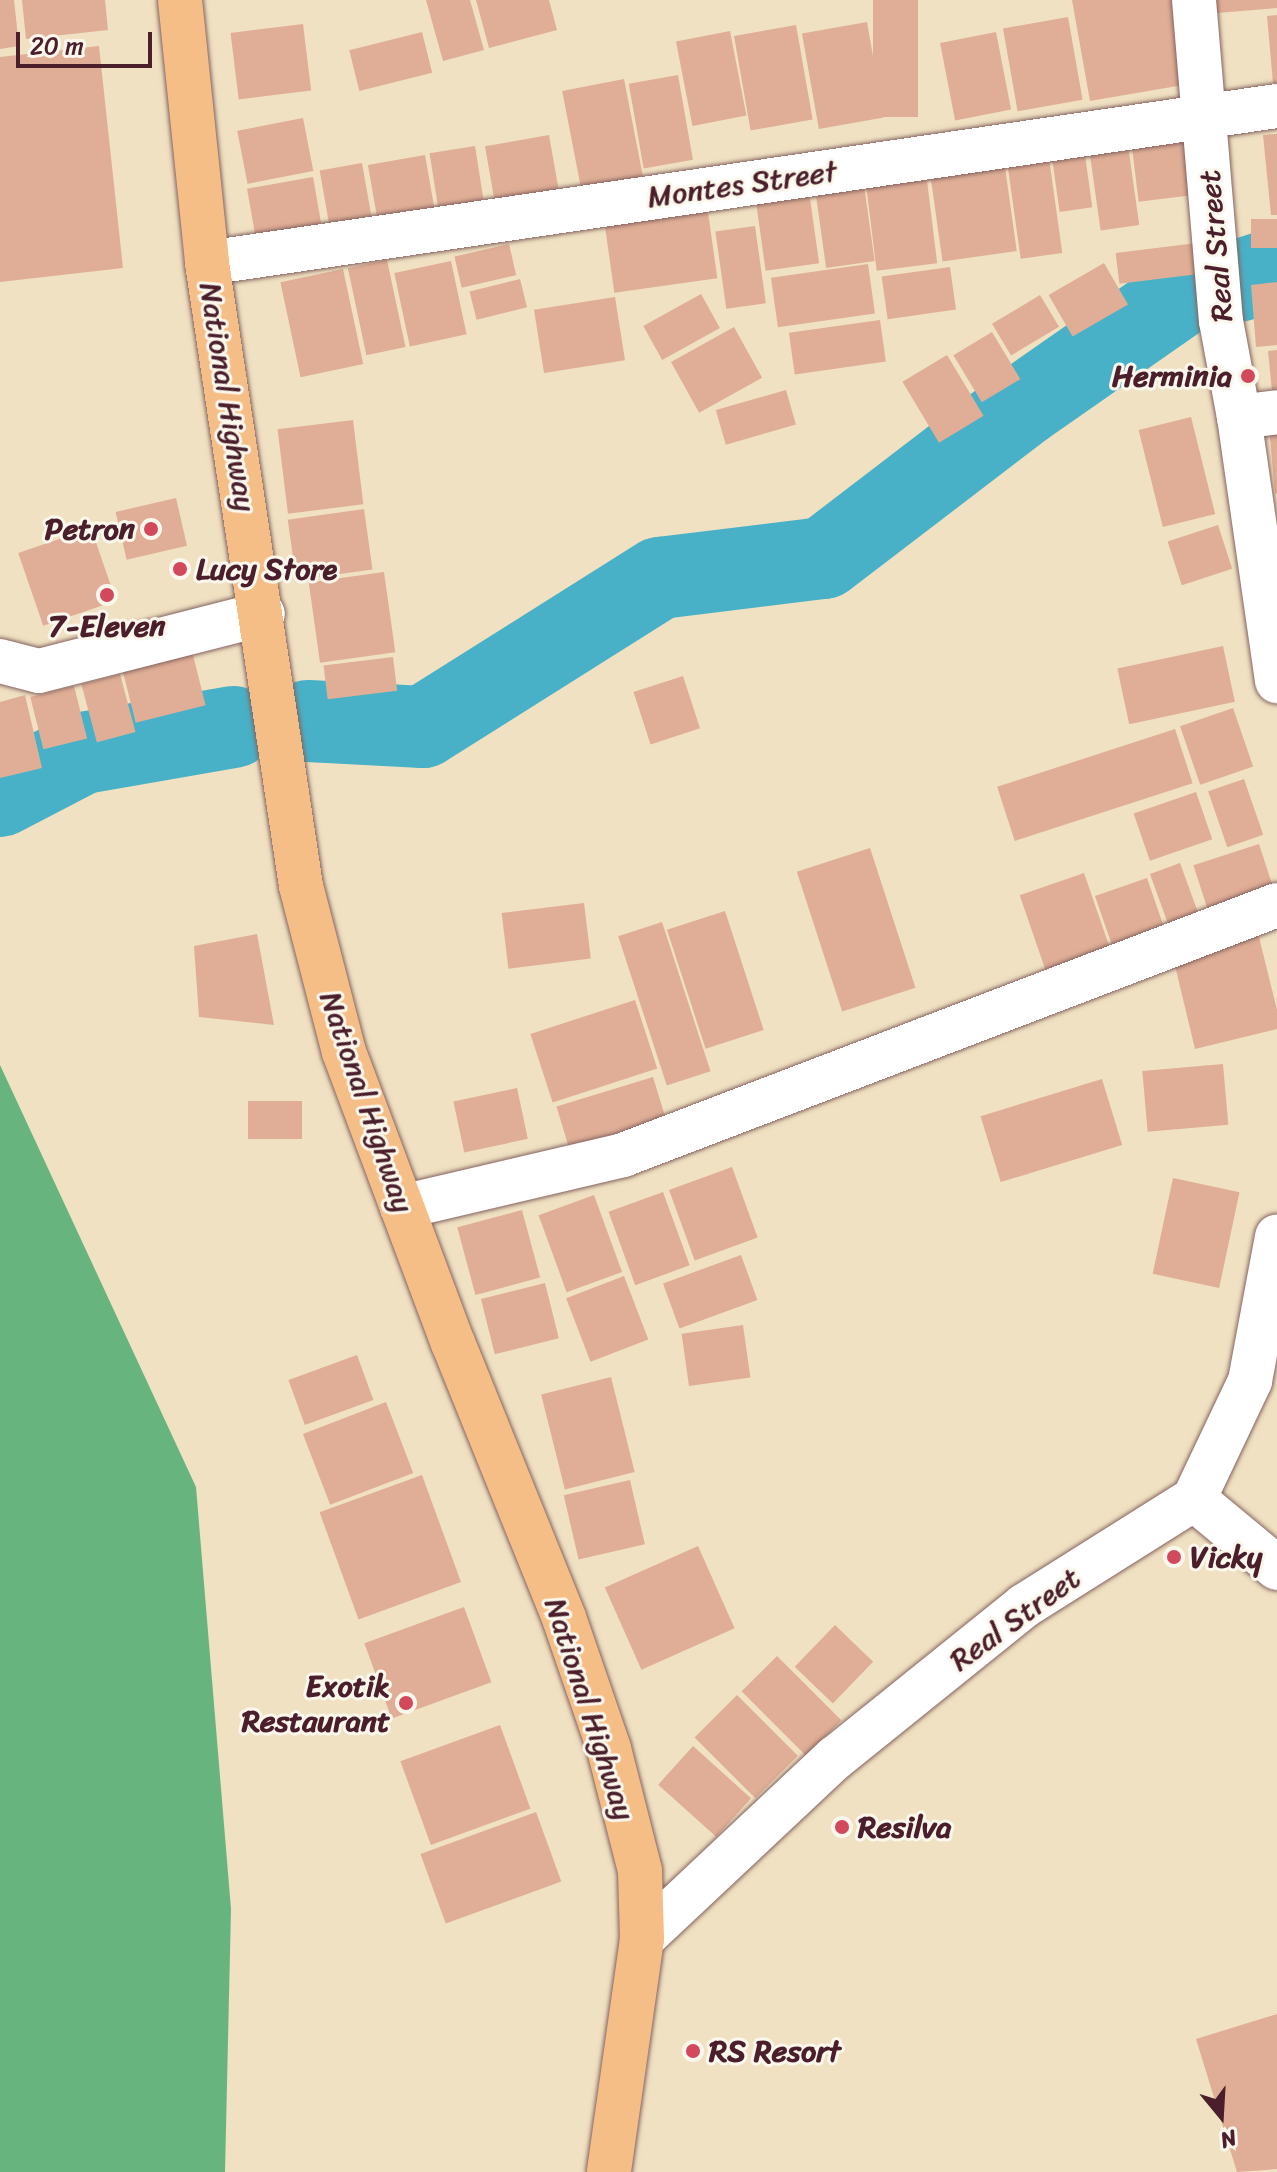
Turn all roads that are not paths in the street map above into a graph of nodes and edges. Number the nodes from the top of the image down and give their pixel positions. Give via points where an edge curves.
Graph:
1 (180, 0) edge
2 (1194, 0) edge
3 (1277, 106) edge
4 (1206, 114) junction
5 (207, 263) junction
6 (1258, 414) edge
7 (263, 614) junction
8 (1274, 635) edge
9 (13, 672) edge
10 (1277, 681) edge
11 (1277, 905) edge
12 (402, 1207) junction
13 (1277, 1237) edge
14 (1194, 1499) junction
15 (1277, 1568) edge
16 (642, 1939) junction
17 (609, 2172) edge

1 - 5 main road, National Highway
2 - 4 street, Real Street
3 - 4 street, Montes Street
4 - 5 street, Montes Street
4 - 6 street, Real Street via 1221,321
5 - 7 main road, National Highway
6 - 8 street, Real Street
7 - 9 street
7 - 12 main road, National Highway via 301,886 344,1052
8 - 10 street, Real Street
11 - 12 street via 623,1155
12 - 16 main road, National Highway via 564,1618 609,1749 640,1871
13 - 14 street via 1250,1381
14 - 15 street
14 - 16 street, Real Street via 1012,1615 835,1758
16 - 17 main road, National Highway

